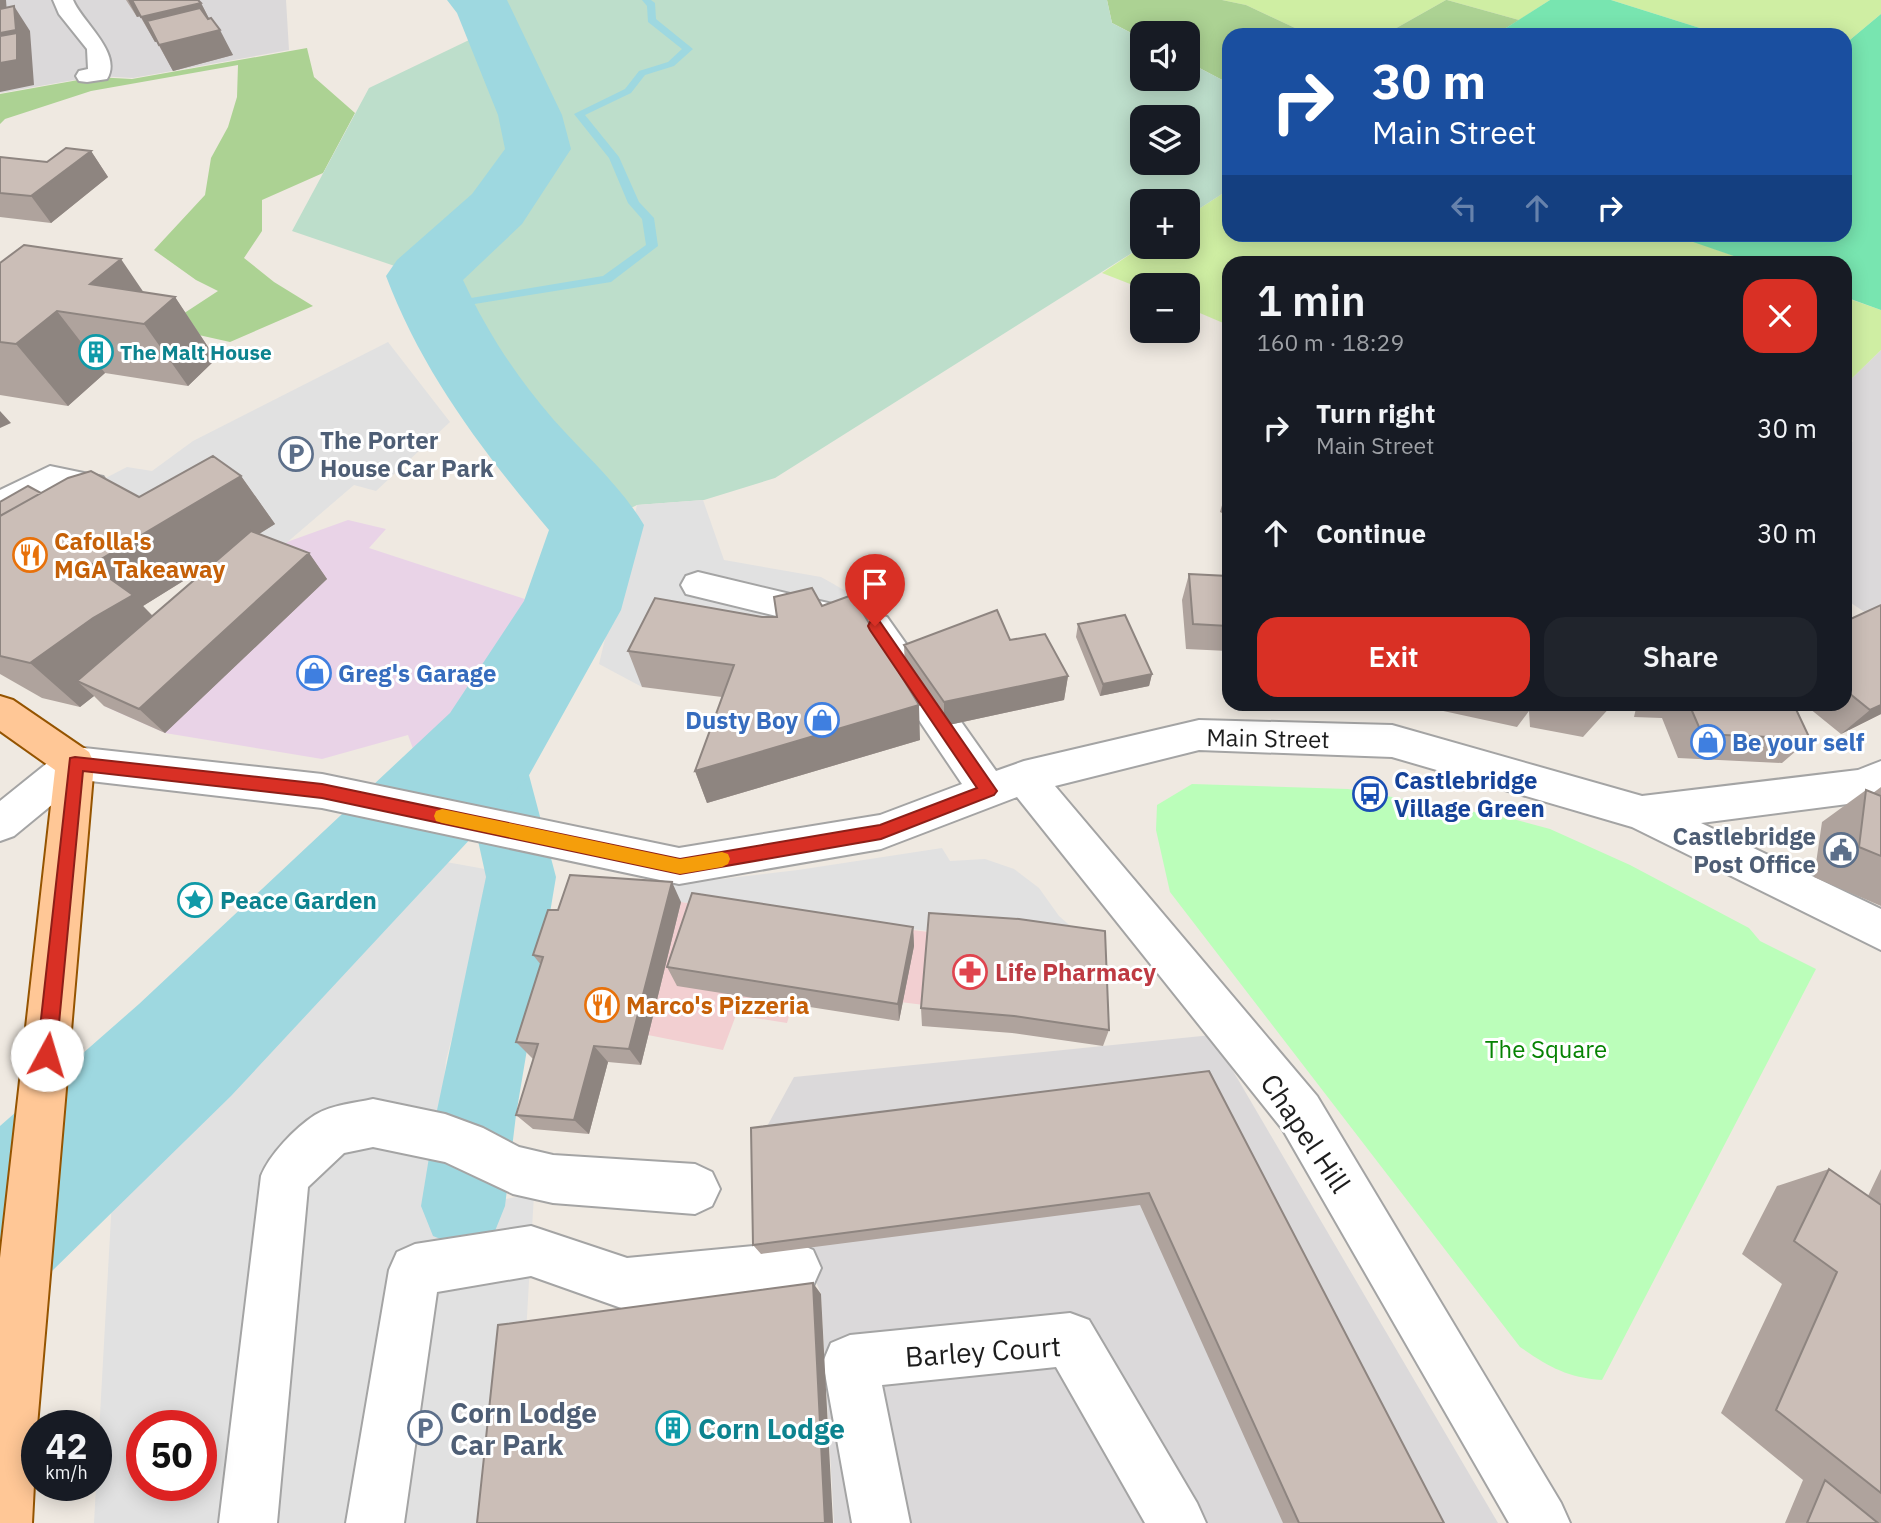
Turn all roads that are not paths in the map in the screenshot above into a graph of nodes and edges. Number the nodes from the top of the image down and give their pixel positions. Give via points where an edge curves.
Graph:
1 (63, 0) edge
2 (87, 76) dead end
3 (92, 485) edge
4 (0, 504) edge
5 (698, 585) dead end
6 (0, 711) edge
7 (75, 763) junction
8 (1881, 777) edge
9 (1006, 784) junction
10 (1642, 813) junction
11 (0, 824) edge
12 (1881, 930) edge
13 (695, 1189) dead end
14 (795, 1268) edge
15 (3, 1523) edge
16 (248, 1523) edge
17 (375, 1523) edge
18 (881, 1523) edge
19 (1177, 1523) edge
20 (1541, 1523) edge

1 - 2 street via 97,48 99,74
3 - 4 street via 50,477
5 - 9 street, Chapel Hill via 875,626
6 - 7 main road
7 - 9 street, Main Street via 322,791 680,866 881,832
7 - 11 street
7 - 15 main road
8 - 10 street, Main Street via 1863,786
9 - 10 street, Main Street via 1199,735 1392,741
9 - 20 street, Chapel Hill via 1300,1113
10 - 12 street
13 - 16 street via 553,1179 513,1170 466,1145 373,1123 332,1132 285,1176
14 - 17 street via 627,1284 531,1251 415,1270
18 - 19 street, Barley Court via 850,1362 1070,1339

